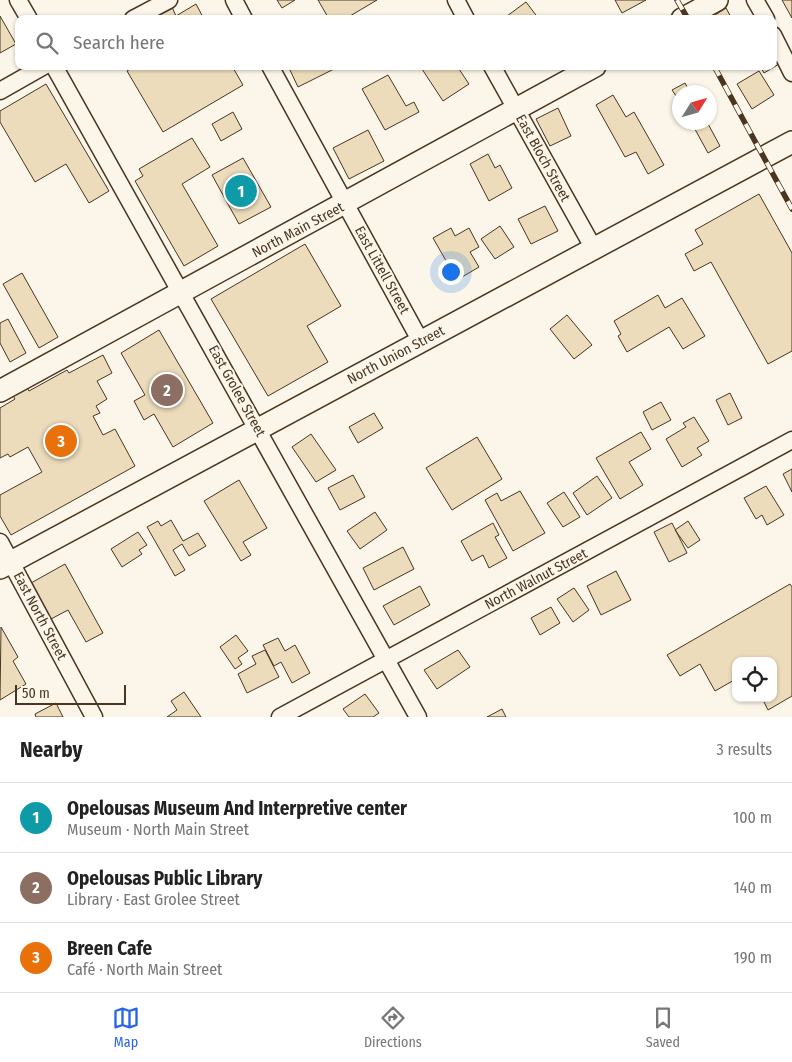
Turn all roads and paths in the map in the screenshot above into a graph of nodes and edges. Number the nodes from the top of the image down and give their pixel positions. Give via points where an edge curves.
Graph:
1 (18, 0) edge
2 (168, 0) edge
3 (234, 0) edge
4 (456, 0) edge
5 (717, 0) edge
6 (755, 0) edge
7 (27, 15) edge
8 (140, 15) edge
9 (242, 15) edge
10 (464, 15) edge
11 (689, 15) edge
12 (764, 15) edge
13 (777, 43) edge
14 (37, 70) edge
15 (56, 70) edge
16 (272, 70) edge
17 (494, 70) edge
18 (588, 70) edge
19 (792, 73) edge
20 (0, 90) edge
21 (516, 109) junction
22 (792, 142) edge
23 (346, 204) junction
24 (594, 249) junction
25 (182, 293) junction
26 (421, 342) junction
27 (0, 391) edge
28 (258, 428) junction
29 (792, 440) edge
30 (0, 542) edge
31 (6, 565) edge
32 (388, 659) junction
33 (94, 717) edge
34 (280, 717) edge
35 (418, 717) edge

1 - 7 street
2 - 8 street
3 - 9 street
4 - 10 street
5 - 11 main road
6 - 12 street
13 - 19 street
14 - 20 street
15 - 25 street, East Grolee Street
16 - 23 street, East Littell Street
17 - 21 street, East Bloch Street
18 - 21 main road, North Main Street
21 - 23 main road, North Main Street
21 - 24 street, East Bloch Street
22 - 24 main road, North Union Street
23 - 25 main road, North Main Street
23 - 26 street, East Littell Street
24 - 26 main road, North Union Street
25 - 27 main road, North Main Street
25 - 28 street, East Grolee Street
26 - 28 main road, North Union Street
28 - 31 main road, North Union Street
28 - 32 street, East Grolee Street
29 - 32 street, North Walnut Street
30 - 31 street, East North Street
31 - 33 street, East North Street
32 - 34 street, North Walnut Street
32 - 35 street, East Grolee Street

